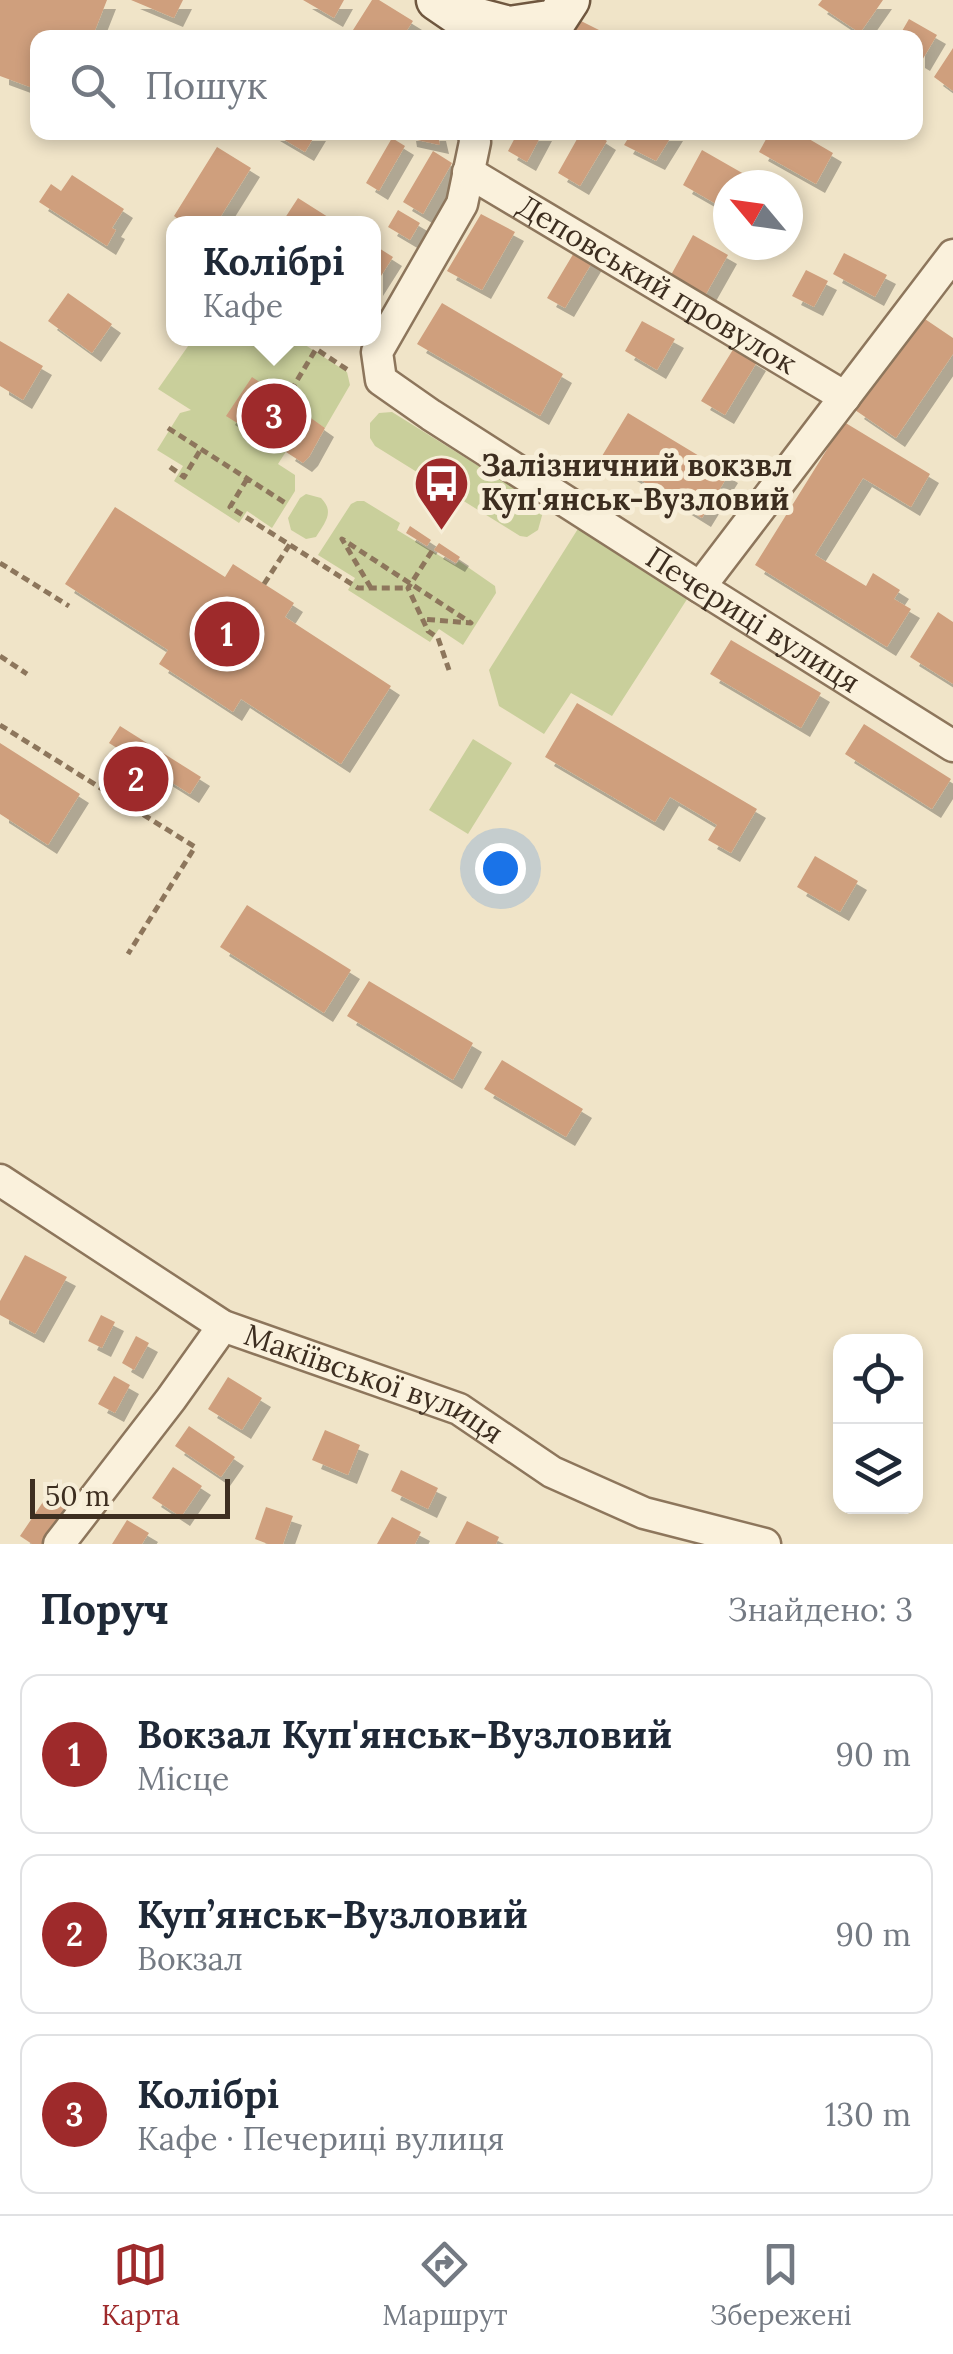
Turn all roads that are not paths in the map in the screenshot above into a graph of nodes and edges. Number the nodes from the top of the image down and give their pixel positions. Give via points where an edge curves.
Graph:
1 (569, 0) edge
2 (451, 17) edge
3 (474, 140) edge
4 (468, 172) junction
5 (953, 255) edge
6 (381, 345) edge
7 (380, 346) edge
8 (844, 397) junction
9 (700, 587) junction
10 (953, 746) edge
11 (0, 1180) edge
12 (223, 1326) junction
13 (59, 1544) edge
14 (765, 1544) edge

1 - 2 street via 556,20 509,27
3 - 4 street, Печериці вулиця
4 - 6 street, Печериці вулиця via 462,204
4 - 8 street, Деповський провулок
5 - 8 street
7 - 9 street, Печериці вулиця via 381,380
8 - 9 street
9 - 10 street, Печериці вулиця
11 - 12 street, Макіївської вулиця
12 - 13 street
12 - 14 street, Макіївської вулиця via 459,1408 552,1472 644,1513

